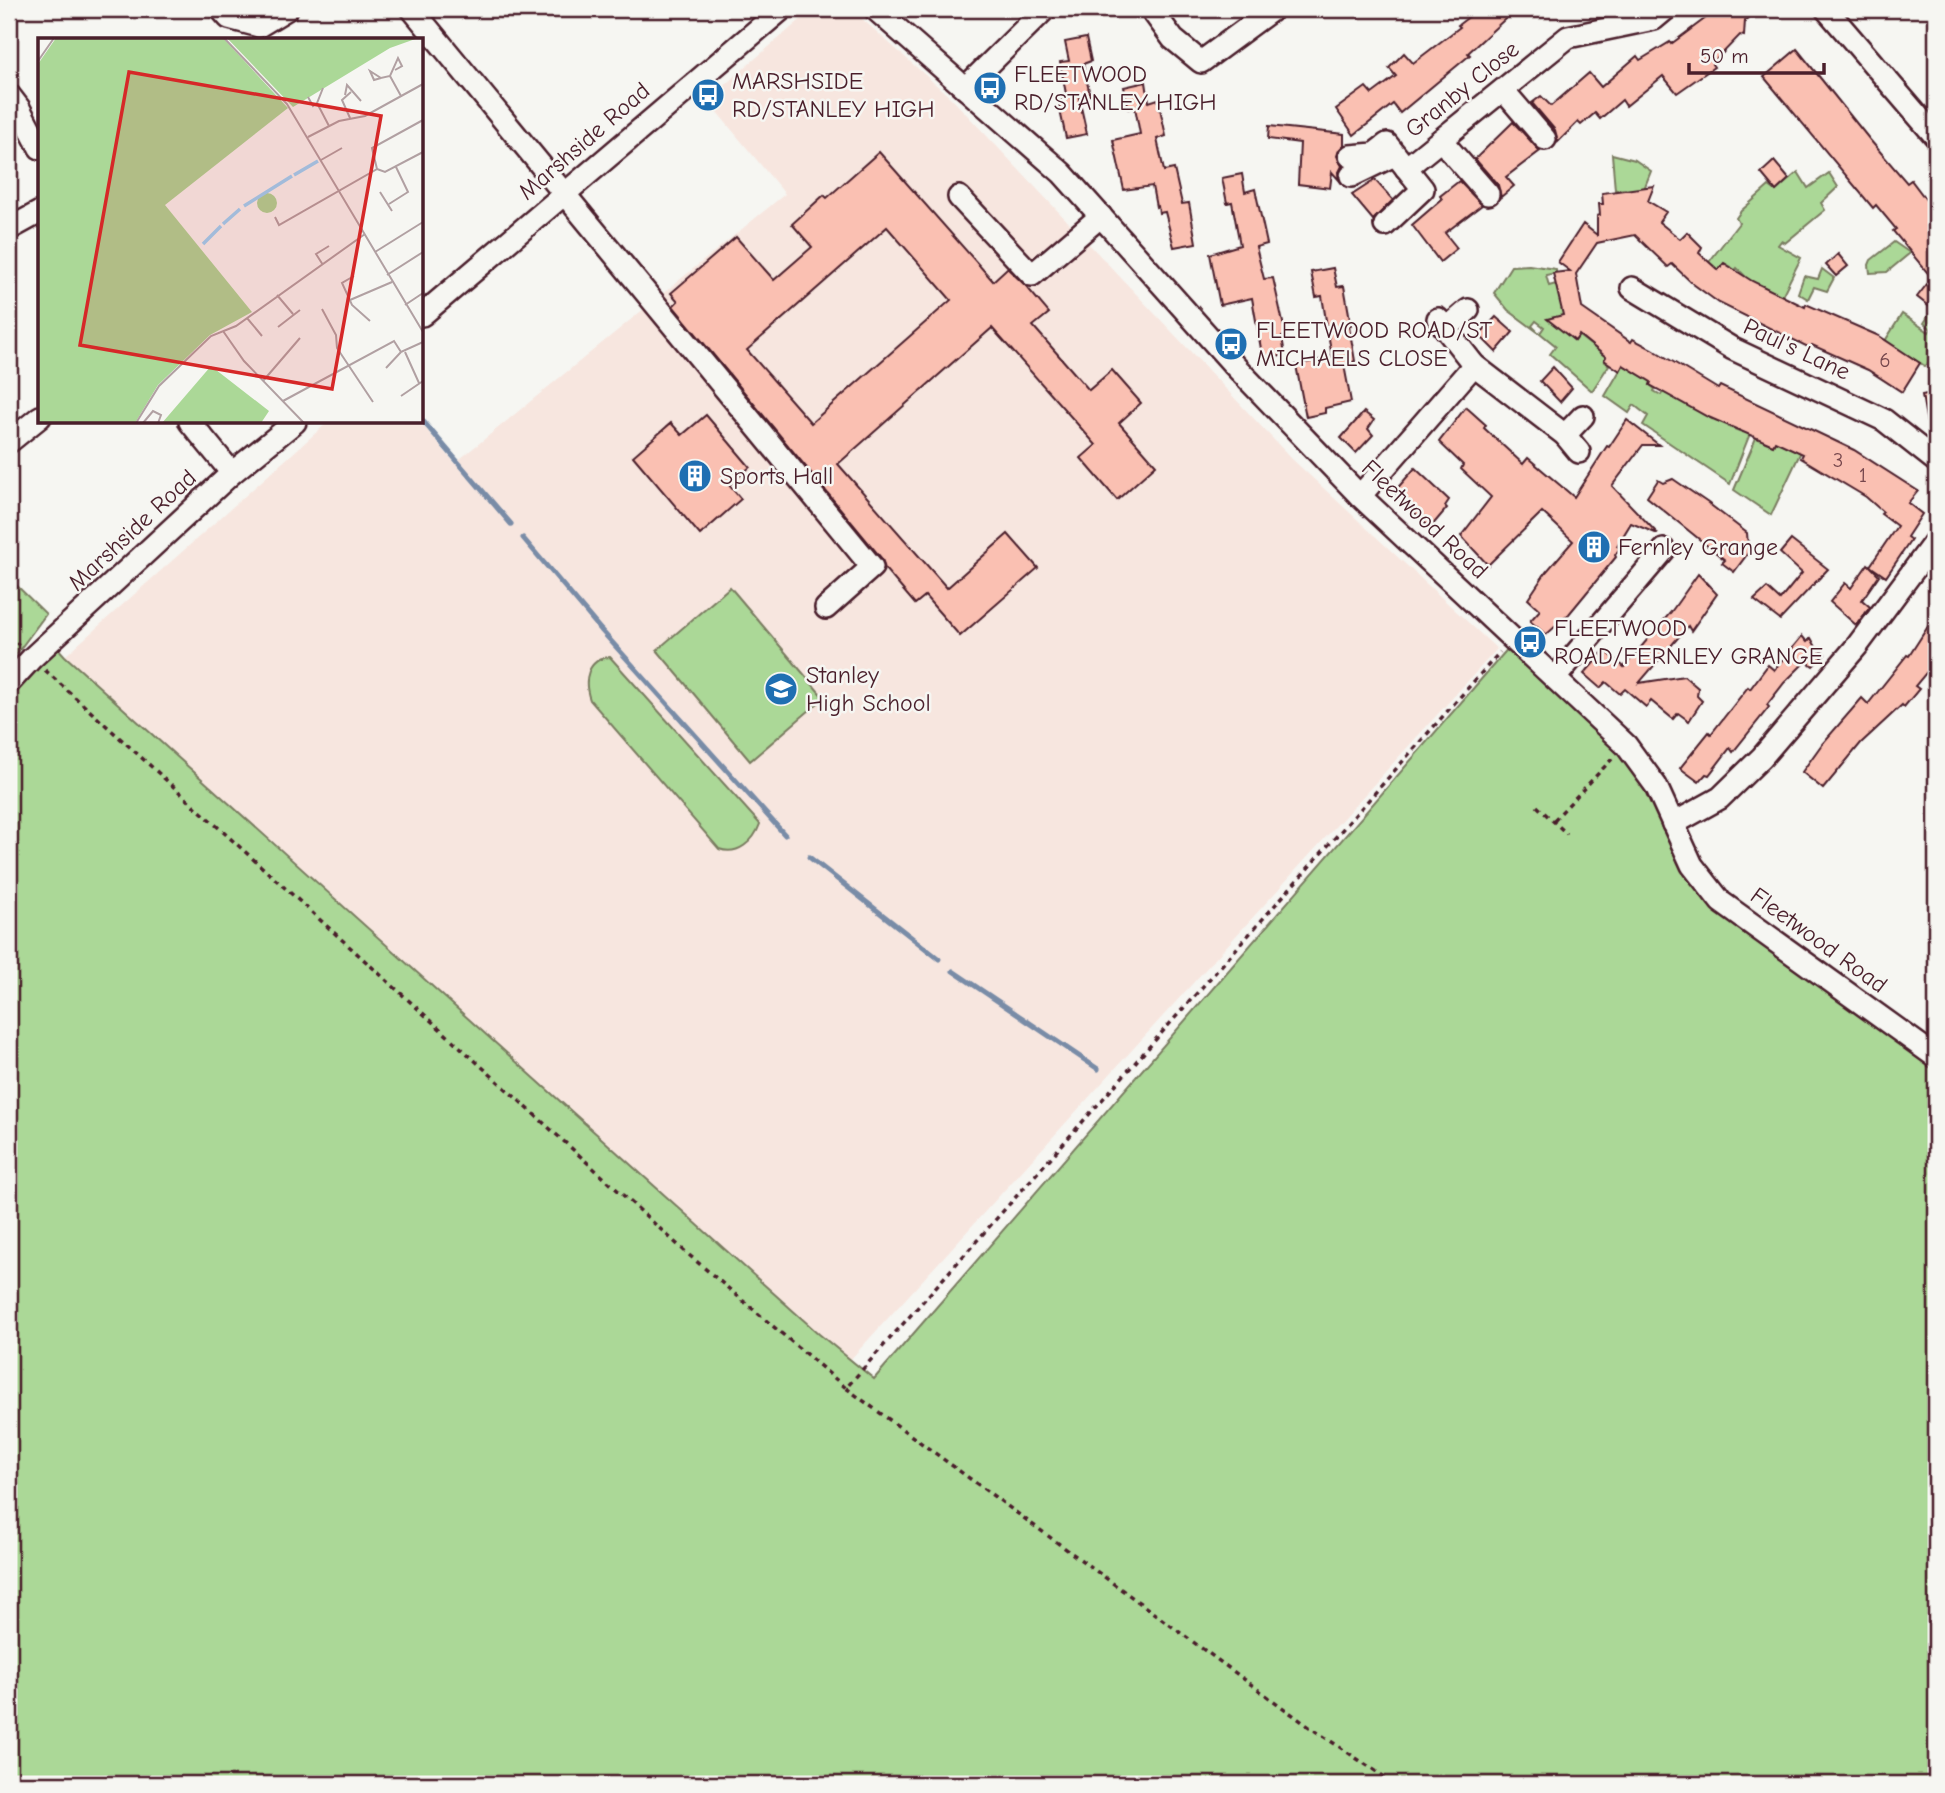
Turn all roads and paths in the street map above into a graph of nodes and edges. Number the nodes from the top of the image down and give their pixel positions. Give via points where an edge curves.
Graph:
1 (222, 9) edge
2 (287, 9) edge
3 (412, 9) edge
4 (782, 9) edge
5 (875, 9) edge
6 (1045, 9) edge
7 (1152, 9) edge
8 (1273, 9) edge
9 (1666, 9) edge
10 (1826, 9) edge
11 (965, 88) junction
12 (1503, 90) junction
13 (9, 95) edge
14 (1936, 138) edge
15 (1545, 139) dead end
16 (1441, 140) junction
17 (38, 144) edge
18 (1390, 155) junction
19 (565, 192) junction
20 (1488, 194) dead end
21 (959, 197) dead end
22 (38, 213) edge
23 (1101, 216) junction
24 (1385, 225) dead end
25 (9, 229) edge
26 (1632, 288) dead end
27 (1468, 310) dead end
28 (424, 313) edge
29 (1474, 365) junction
30 (1583, 416) dead end
31 (38, 419) edge
32 (192, 424) edge
33 (293, 424) edge
34 (1565, 435) junction
35 (9, 442) edge
36 (1579, 452) dead end
37 (1936, 461) edge
38 (232, 473) junction
39 (1360, 496) junction
40 (1936, 540) edge
41 (1664, 551) dead end
42 (826, 608) dead end
43 (9, 636) edge
44 (1513, 638) junction
45 (32, 658) junction
46 (1555, 678) junction
47 (9, 683) edge
48 (1626, 745) junction
49 (1537, 806) dead end
50 (1554, 820) junction
51 (1673, 824) junction
52 (1567, 834) dead end
53 (1936, 1057) edge
54 (846, 1388) junction
55 (1395, 1784) edge

1 - 2 street via 229,18 260,26
3 - 19 street
4 - 19 street, Marshside Road
5 - 11 street, Fleetwood Road
6 - 11 street
7 - 8 street via 1173,38 1201,62
9 - 12 street, Granby Close via 1654,19 1567,37
10 - 14 street
11 - 23 street, Fleetwood Road via 1062,173
12 - 15 street
12 - 16 street, Granby Close
13 - 17 street
16 - 18 street, Granby Close
16 - 20 street
18 - 18 street via 1353,157
18 - 24 street, Granby Close via 1423,188
19 - 28 street, Marshside Road
19 - 42 street via 872,567
21 - 23 street via 1032,275
22 - 25 street
23 - 39 street, Fleetwood Road via 1234,365
26 - 37 street, Paul's Lane via 1733,349 1884,420
27 - 29 street via 1442,324
29 - 34 street
29 - 39 street
30 - 34 street
31 - 35 street
32 - 38 street
33 - 38 street, Marshside Road
34 - 36 street
38 - 45 street, Marshside Road
39 - 44 street, Fleetwood Road
40 - 51 street via 1857,646 1762,757 1720,799
41 - 46 street
43 - 45 path
44 - 46 street, Fleetwood Road
44 - 54 path
45 - 47 street, Marshside Road
45 - 54 path via 689,1255
46 - 48 street, Fleetwood Road
48 - 50 path
48 - 51 street, Fleetwood Road via 1656,786
49 - 50 path
50 - 52 path
51 - 53 street, Fleetwood Road via 1692,865 1721,902
54 - 55 path via 1308,1726

